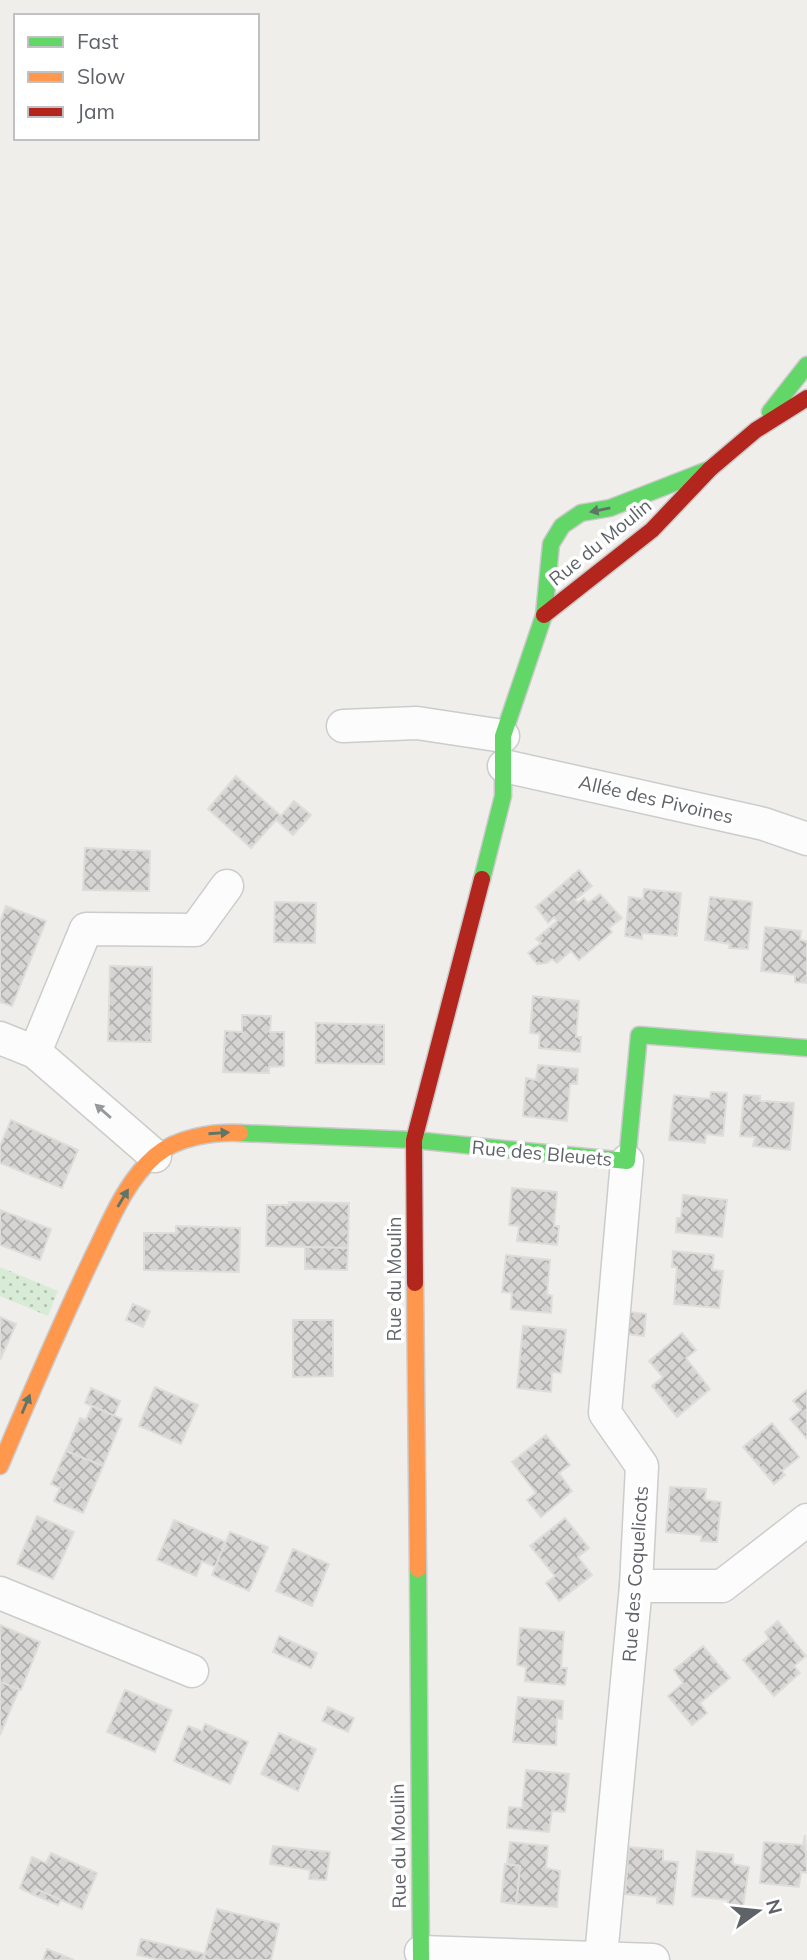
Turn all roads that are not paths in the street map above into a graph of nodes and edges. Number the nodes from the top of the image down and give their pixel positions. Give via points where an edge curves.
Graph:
1 (807, 365) edge
2 (807, 398) edge
3 (756, 430) junction
4 (710, 469) junction
5 (544, 615) junction
6 (343, 726) dead end
7 (504, 751) junction
8 (807, 839) edge
9 (227, 886) dead end
10 (0, 1038) edge
11 (807, 1048) edge
12 (35, 1052) junction
13 (414, 1140) junction
14 (155, 1156) junction
15 (627, 1161) junction
16 (0, 1466) edge
17 (807, 1520) edge
18 (636, 1586) junction
19 (0, 1593) edge
20 (192, 1671) dead end
21 (421, 1956) edge
22 (601, 1956) junction
23 (653, 1960) edge

1 - 3 street, Rue du Moulin
2 - 3 street, Rue du Moulin
3 - 4 street, Rue du Moulin
4 - 5 street, Rue du Moulin via 652,530
4 -> 5 street, Rue du Moulin via 610,508 581,513 562,526 551,544
5 - 7 street, Rue du Moulin
6 - 7 street, Allée des Pivoines via 417,723
7 - 8 street, Allée des Pivoines
7 - 13 street, Rue du Moulin via 503,796
9 - 12 street via 195,930 86,929
10 - 12 street
11 - 15 street, Rue des Bleuets via 639,1035
14 -> 12 street
14 -> 13 street, Rue des Bleuets via 214,1132
13 - 15 street, Rue des Bleuets
13 - 21 street, Rue du Moulin
16 -> 14 street via 122,1195
15 - 18 street, Rue des Coquelicots via 605,1413 642,1466
17 - 18 street via 722,1586
18 - 22 street, Rue des Coquelicots
19 - 20 street
21 - 22 street
22 - 23 street

